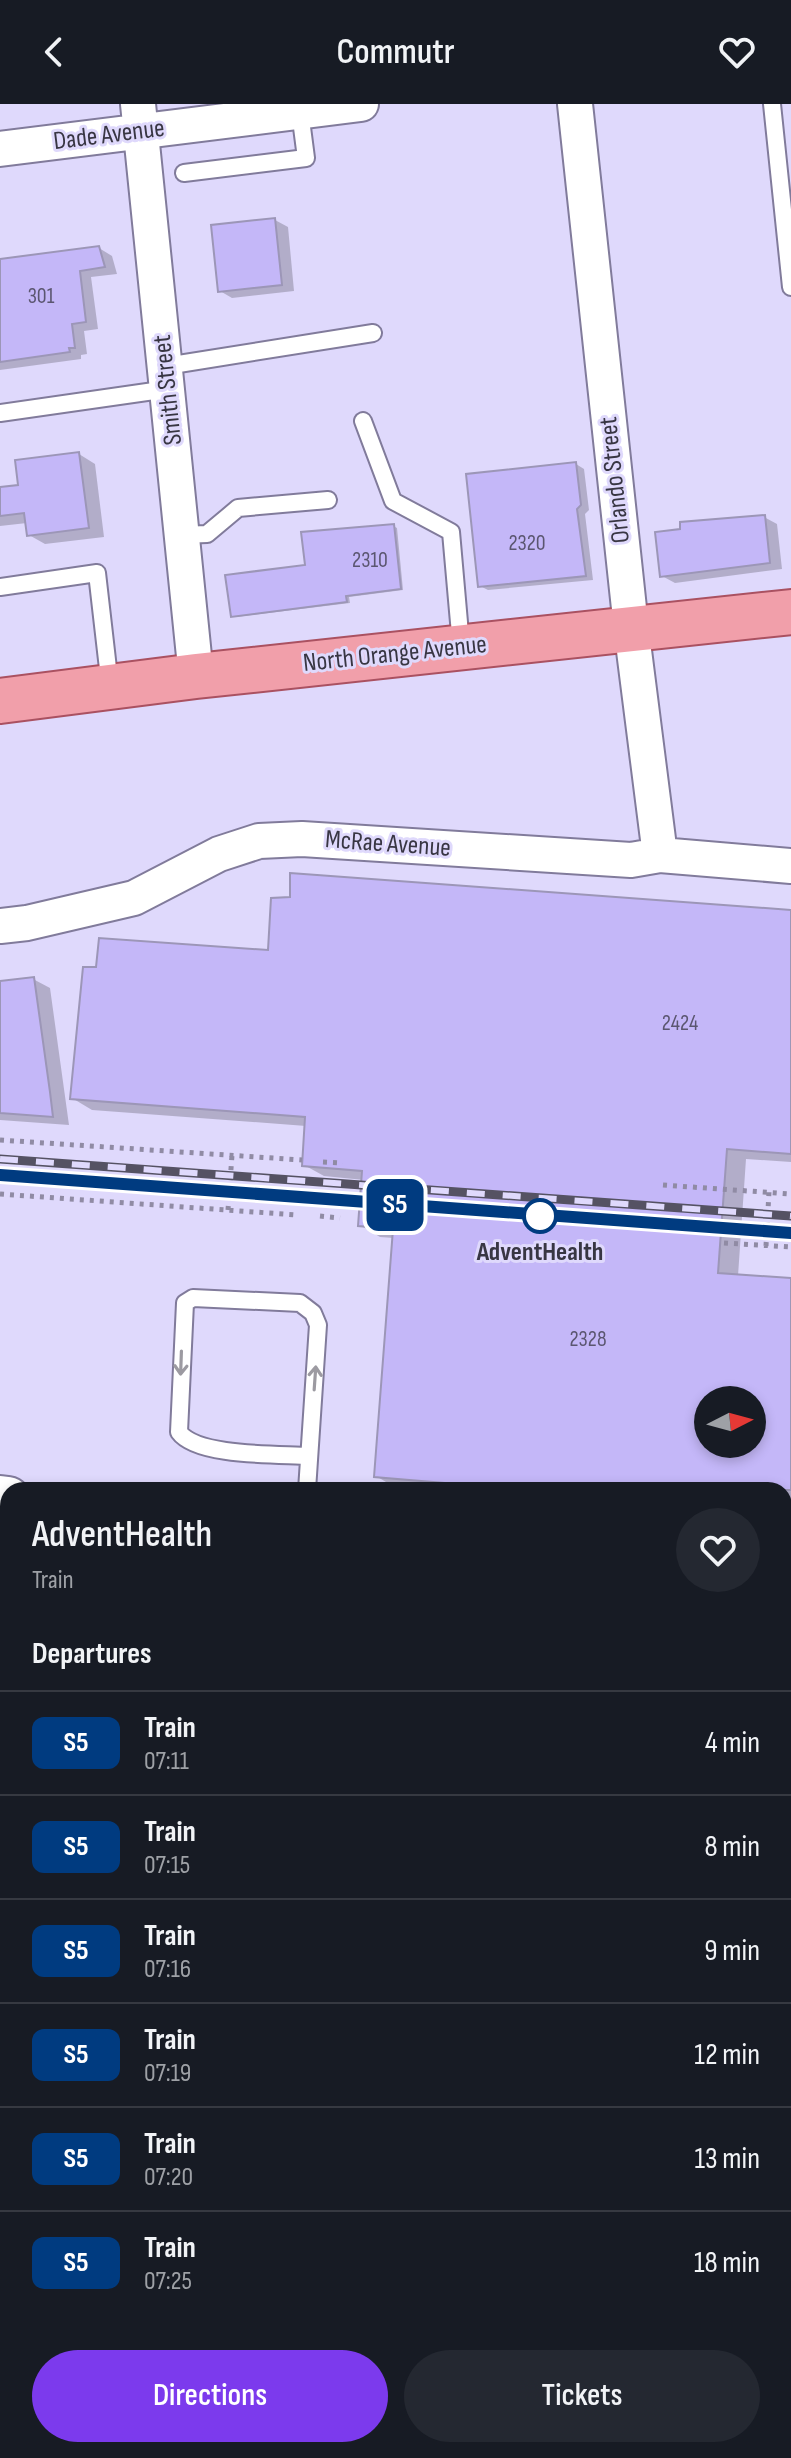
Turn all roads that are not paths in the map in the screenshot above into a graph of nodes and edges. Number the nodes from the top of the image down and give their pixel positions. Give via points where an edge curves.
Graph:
1 (361, 104) edge
2 (575, 104) edge
3 (772, 104) edge
4 (300, 112) junction
5 (140, 118) edge
6 (0, 149) edge
7 (184, 173) dead end
8 (791, 287) edge
9 (373, 333) dead end
10 (167, 378) junction
11 (0, 413) edge
12 (363, 421) dead end
13 (328, 500) dead end
14 (182, 535) junction
15 (0, 587) edge
16 (791, 612) edge
17 (631, 627) junction
18 (461, 646) junction
19 (196, 676) junction
20 (110, 688) junction
21 (0, 701) edge
22 (660, 855) junction
23 (791, 866) edge
24 (0, 926) edge
25 (309, 1456) junction
26 (307, 1482) edge

1 - 4 street, Dade Avenue
2 - 17 street, Orlando Street
3 - 8 lane
4 - 5 street, Dade Avenue
4 - 7 lane via 306,158
5 - 6 street, Dade Avenue
5 - 10 street, Smith Street
9 - 10 lane
10 - 11 lane
10 - 14 street, Smith Street
12 - 18 lane via 393,501 451,532
13 - 14 lane via 238,508 207,534
14 - 19 street, Smith Street
15 - 20 lane via 97,573
16 - 17 main road, North Orange Avenue
17 - 18 main road, North Orange Avenue
17 - 22 street, Orlando Street
18 - 19 main road, North Orange Avenue
19 - 20 main road, North Orange Avenue
20 - 21 main road, North Orange Avenue
22 - 23 street, McRae Avenue
22 - 24 street, McRae Avenue via 631,860 302,839 259,841 219,854 134,898
25 -> 25 lane via 318,1325 313,1313 300,1303 193,1298 185,1303 179,1432 183,1438 215,1449
25 - 26 lane

